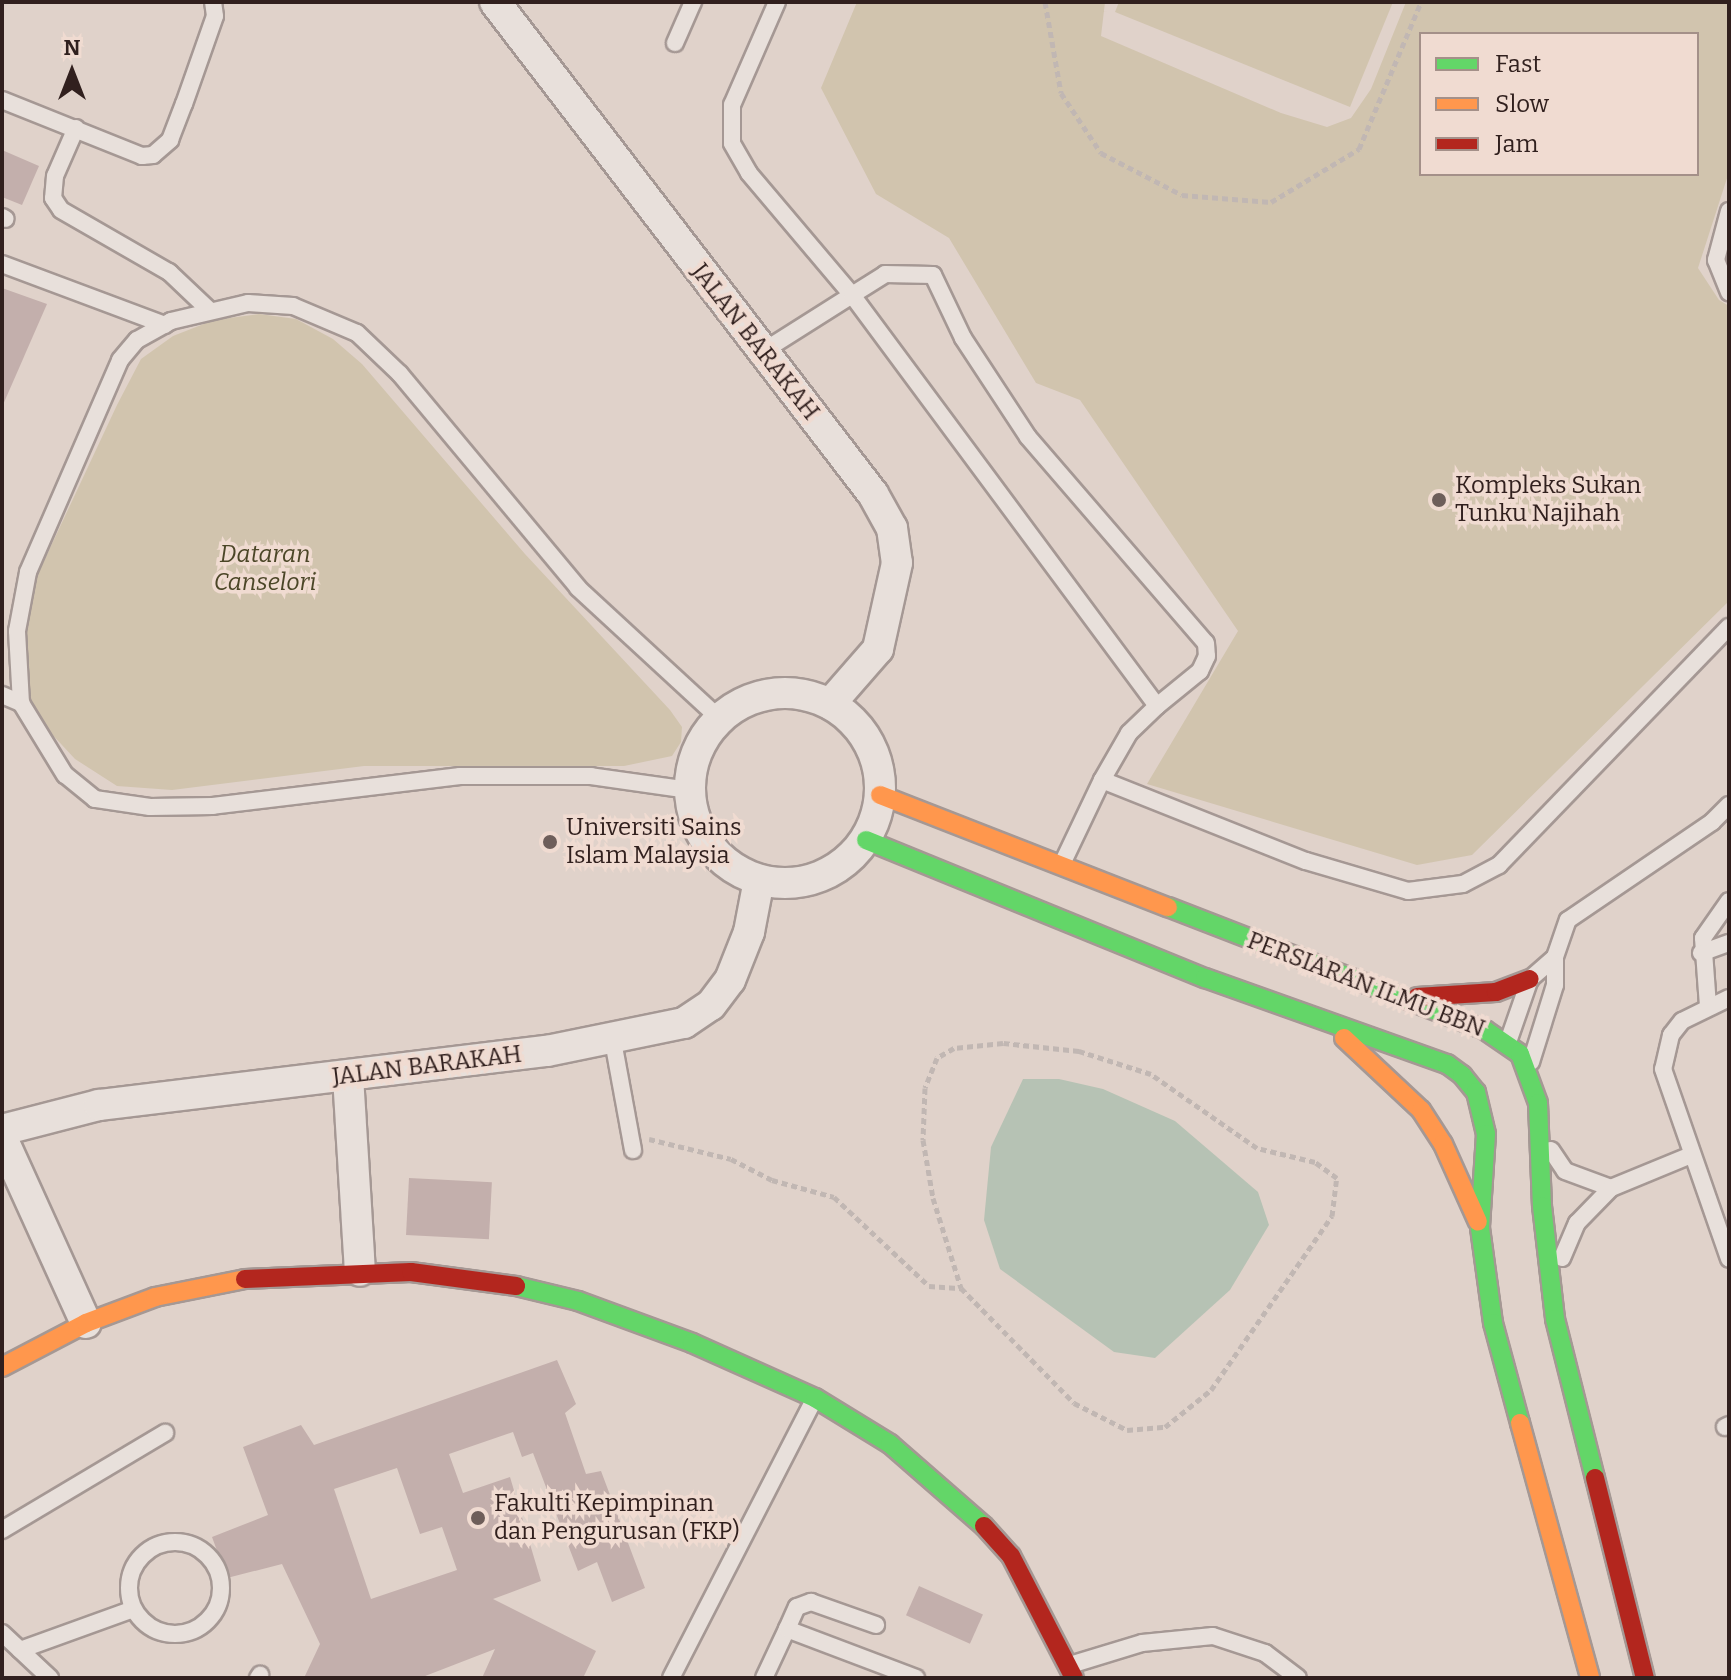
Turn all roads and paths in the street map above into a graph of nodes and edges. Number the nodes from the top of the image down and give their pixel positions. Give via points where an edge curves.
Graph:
1 (213, 2) edge
2 (495, 2) edge
3 (693, 2) edge
4 (777, 2) edge
5 (1045, 2) edge
6 (1421, 2) edge
7 (675, 43) dead end
8 (2, 100) edge
9 (76, 128) junction
10 (1729, 211) edge
11 (2, 264) edge
12 (1729, 292) edge
13 (852, 295) junction
14 (208, 309) junction
15 (165, 325) junction
16 (762, 352) junction
17 (1729, 627) edge
18 (2, 695) edge
19 (21, 703) junction
20 (830, 704) junction
21 (1157, 706) junction
22 (719, 718) junction
23 (1102, 780) junction
24 (689, 790) junction
25 (880, 795) junction
26 (1729, 805) edge
27 (866, 840) junction
28 (1060, 868) junction
29 (759, 880) junction
30 (1729, 901) edge
31 (1729, 943) edge
32 (1701, 953) junction
33 (1555, 957) junction
34 (1530, 979) junction
35 (1357, 981) junction
36 (1729, 998) edge
37 (1708, 1006) junction
38 (1332, 1026) junction
39 (613, 1041) junction
40 (1508, 1043) junction
41 (1529, 1067) junction
42 (348, 1076) junction
43 (1541, 1127) junction
44 (2, 1130) edge
45 (2, 1138) edge
46 (633, 1143) joint
47 (1691, 1155) junction
48 (1611, 1188) junction
49 (1480, 1228) junction
50 (1729, 1259) edge
51 (360, 1271) junction
52 (961, 1288) junction
53 (1555, 1319) junction
54 (86, 1323) junction
55 (2, 1367) edge
56 (815, 1398) junction
57 (165, 1433) dead end
58 (2, 1530) edge
59 (133, 1609) junction
60 (876, 1625) dead end
61 (787, 1629) junction
62 (2, 1633) edge
63 (20, 1650) junction
64 (1071, 1672) edge
65 (50, 1678) edge
66 (671, 1678) edge
67 (764, 1678) edge
68 (916, 1678) edge
69 (1298, 1678) edge
70 (1590, 1678) edge
71 (1645, 1678) edge

1 - 9 lane via 207,42 163,149 142,156
2 - 16 street, JALAN BARAKAH
3 - 7 lane
4 - 13 lane via 732,105 732,143 749,173
5 - 6 path via 1061,93 1101,153 1182,195 1271,202 1359,149
8 - 9 lane
9 - 14 lane via 55,176 53,198 61,210 169,272
10 - 12 lane via 1716,260
11 - 15 lane
13 - 16 lane
13 - 21 lane
13 - 21 lane via 885,274 933,275 963,338 1020,426 1206,643 1200,671
14 - 15 lane
14 - 22 lane via 248,303 293,306 357,333 400,374 578,588
15 - 19 lane via 137,340 120,360 28,572 17,631
16 - 20 street, JALAN BARAKAH via 873,494 892,528 897,563 878,649
17 - 23 lane via 1499,865 1463,884 1419,891 1394,887 1306,861
18 - 19 lane
19 - 24 lane via 65,775 95,799 150,807 213,806 460,776 591,776
20 - 22 street via 802,694 772,694 744,702
20 - 25 street via 869,742 879,768
21 - 23 lane via 1129,733
22 - 24 street via 702,739
23 - 28 lane
24 - 29 street via 694,820 709,847 731,867
25 - 27 street
25 - 28 street, PERSIARAN ILMU BBN
26 - 33 lane via 1568,920
27 - 29 street via 845,862 819,877 789,883
27 - 38 street, PERSIARAN ILMU BBN
28 - 35 street, PERSIARAN ILMU BBN
29 - 39 street, JALAN BARAKAH via 749,932 730,980 711,1005 684,1023
30 - 32 lane via 1706,928
31 - 32 lane
32 - 37 lane
33 - 34 lane
33 - 41 lane via 1555,985
34 - 35 street via 1496,992 1445,999 1412,997
34 - 40 lane
35 - 40 street, PERSIARAN ILMU BBN
36 - 37 lane
37 - 47 lane via 1682,1021 1664,1051 1667,1087
38 - 49 street via 1421,1110 1443,1144
38 - 49 street, PERSIARAN ILMU BBN via 1447,1064 1476,1092 1486,1134
39 - 42 street, JALAN BARAKAH
39 - 46 lane
40 - 41 street, PERSIARAN ILMU BBN
41 - 43 street, PERSIARAN ILMU BBN
42 - 44 street, JALAN BARAKAH via 99,1105
42 - 51 street
43 - 48 lane via 1565,1171
43 - 53 street, PERSIARAN ILMU BBN via 1542,1206
45 - 54 street
46 - 52 path via 731,1159 772,1180 834,1197 929,1286
47 - 48 lane
47 - 50 lane
48 - 53 lane via 1577,1223 1564,1246
49 - 70 street, PERSIARAN ILMU BBN via 1493,1323
51 - 54 street via 229,1280 155,1297
51 - 56 street via 481,1278 578,1301 692,1343
52 - 52 path via 1074,1403 1127,1430 1165,1427 1211,1390 1332,1216 1337,1178 1315,1162 1257,1148 1151,1074 1079,1051 1003,1043 954,1048 937,1058 925,1088 923,1140 933,1198
53 - 71 street, PERSIARAN ILMU BBN
54 - 55 street
56 - 64 street via 890,1444 984,1526 1011,1556
56 - 66 lane
57 - 58 lane
59 - 59 lane via 131,1573 154,1547 188,1544 219,1573 215,1610 198,1628 183,1634 156,1630
59 - 63 lane
60 - 61 lane via 811,1602 797,1607
61 - 67 lane
61 - 68 lane
62 - 63 lane
63 - 65 lane
64 - 69 lane via 1142,1643 1213,1636 1265,1653

